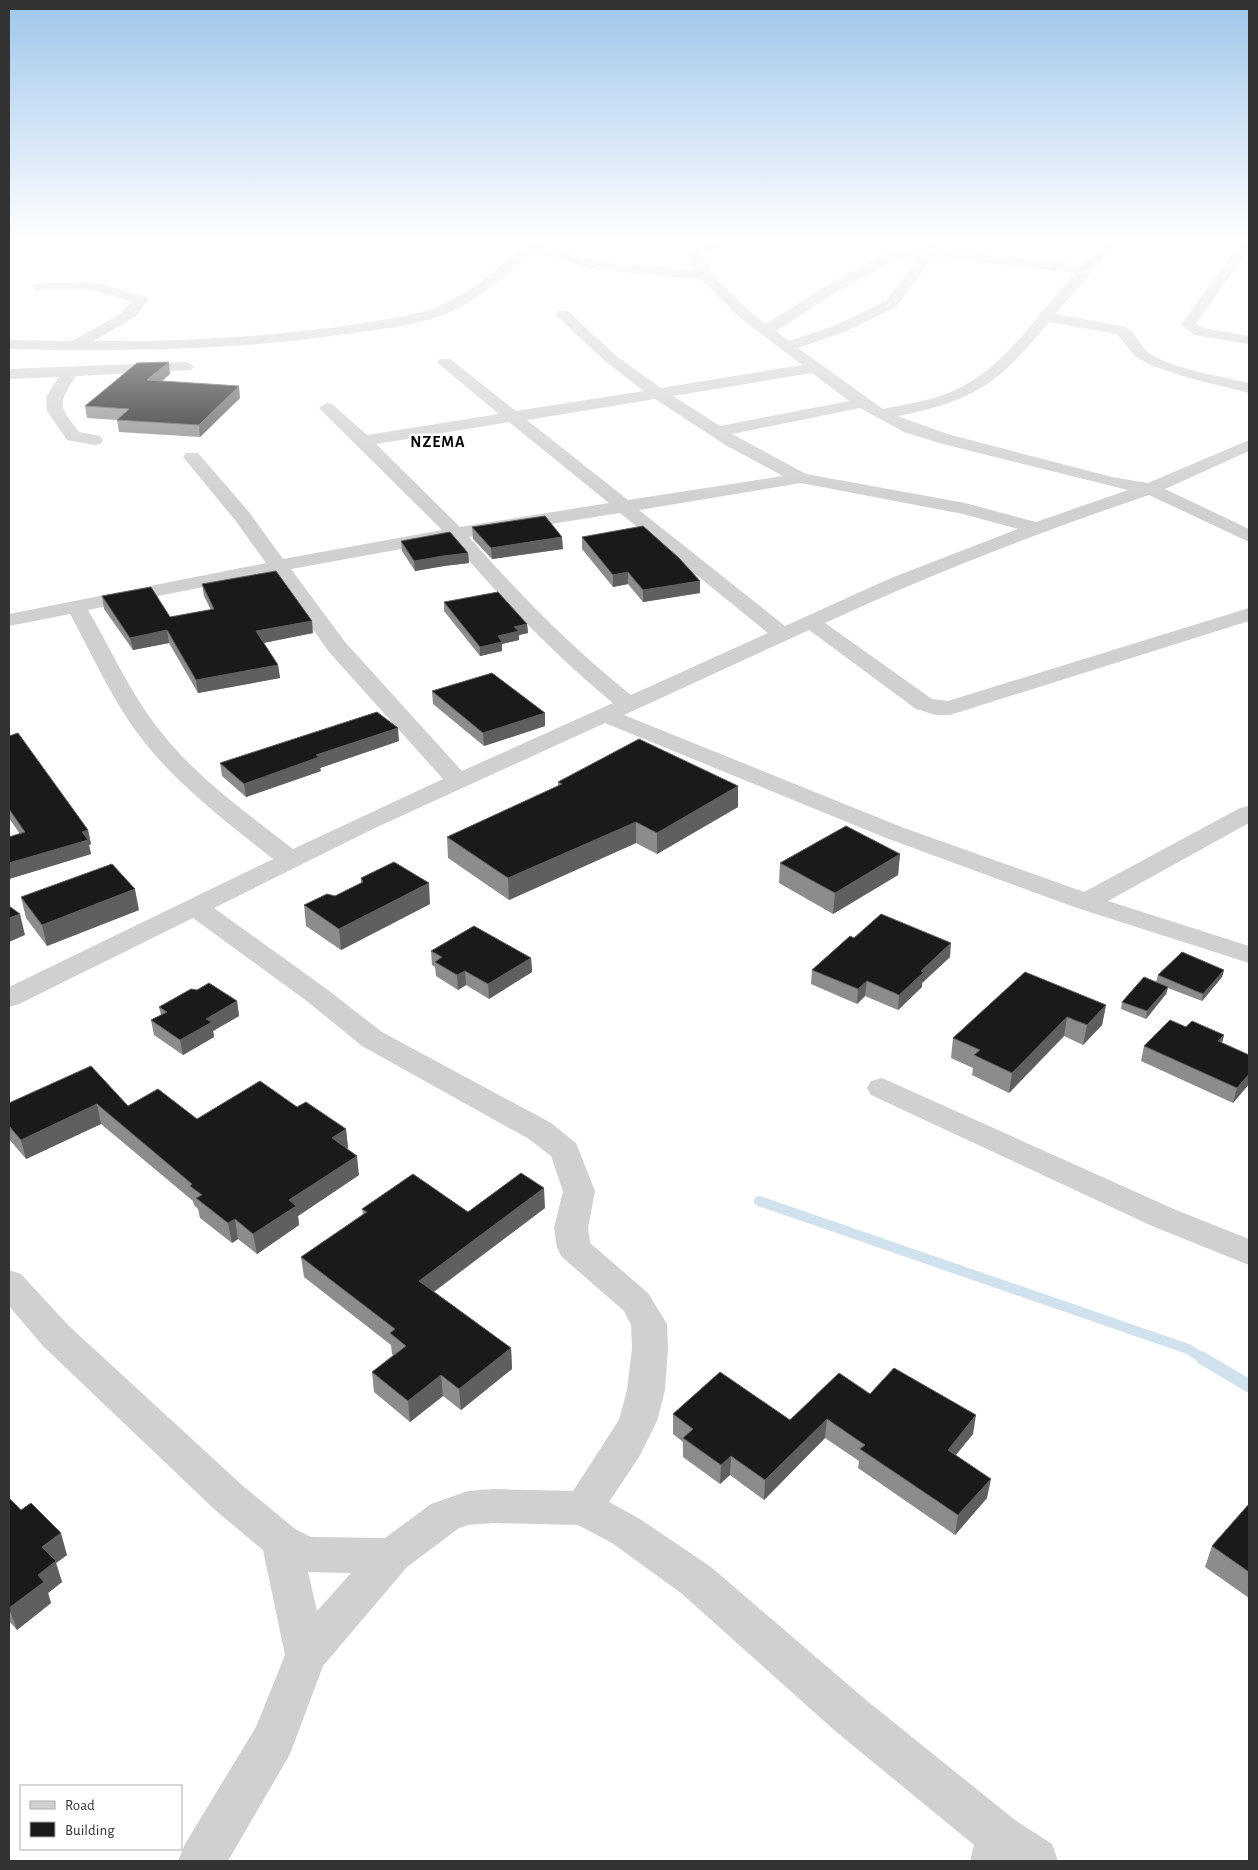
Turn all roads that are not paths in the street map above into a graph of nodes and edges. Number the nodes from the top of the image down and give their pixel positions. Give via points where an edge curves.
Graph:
1 (101, 330) edge
2 (347, 330) edge
3 (580, 330) edge
4 (767, 330) edge
5 (835, 330) edge
6 (1034, 330) edge
7 (1121, 330) edge
8 (1197, 330) edge
9 (1249, 340) edge
10 (9, 344) edge
11 (73, 346) junction
12 (788, 346) junction
13 (445, 362) dead end
14 (186, 367) dead end
15 (815, 368) junction
16 (71, 371) junction
17 (9, 374) edge
18 (1249, 388) edge
19 (660, 394) junction
20 (862, 403) junction
21 (327, 408) dead end
22 (880, 414) junction
23 (516, 418) junction
24 (717, 432) junction
25 (94, 440) dead end
26 (363, 441) junction
27 (1249, 446) edge
28 (192, 458) dead end
29 (801, 478) junction
30 (1150, 489) junction
31 (627, 507) junction
32 (1035, 528) junction
33 (456, 534) junction
34 (1249, 536) edge
35 (276, 565) junction
36 (76, 607) junction
37 (1249, 614) edge
38 (9, 620) edge
39 (811, 622) junction
40 (782, 634) junction
41 (628, 704) junction
42 (604, 716) junction
43 (458, 782) junction
44 (1249, 813) edge
45 (289, 859) junction
46 (1086, 902) junction
47 (196, 908) junction
48 (1249, 955) edge
49 (9, 998) edge
50 (882, 1088) dead end
51 (1249, 1253) edge
52 (9, 1283) edge
53 (583, 1508) junction
54 (281, 1542) junction
55 (393, 1555) junction
56 (306, 1655) junction
57 (996, 1848) edge
58 (202, 1861) edge
59 (1035, 1861) edge

1 - 11 street
2 - 11 street via 205,344
3 - 19 street via 610,359
4 - 12 street
5 - 12 street
6 - 22 street via 1007,359 970,390 941,401
7 - 18 street via 1139,351 1156,361
8 - 9 street
10 - 11 street
12 - 15 street
13 - 23 street
14 - 16 street
15 - 19 street
15 - 20 street
16 - 17 street
16 - 25 street via 54,397 55,411 73,436
19 - 23 street
19 - 24 street
20 - 22 street
20 - 24 street
21 - 26 street
22 - 30 street via 926,434
23 - 26 street
23 - 31 street via 595,485
24 - 29 street
26 - 33 street
27 - 30 street
28 - 35 street via 242,516
29 - 31 street
29 - 32 street via 965,509
30 - 32 street
30 - 34 street
31 - 33 street
31 - 40 street
32 - 39 street via 898,582
33 - 35 street
33 - 41 street via 519,606
35 - 36 street
35 - 43 street via 337,647
36 - 38 street
36 - 45 street via 133,710 154,739 183,770
37 - 39 street via 950,708 924,704
39 - 40 street
40 - 41 street
41 - 42 street
42 - 43 street
42 - 46 street via 895,833
43 - 45 street
44 - 46 street
45 - 47 street
46 - 48 street
47 - 49 street
47 - 53 street via 372,1039 540,1130 565,1151 579,1191 571,1228 574,1248 636,1302 649,1324 646,1390 638,1422
50 - 51 street via 1164,1218
52 - 54 street via 56,1336 229,1498
53 - 55 street via 468,1508 445,1516
53 - 57 street via 626,1531 696,1580
54 - 55 street via 307,1554
54 - 56 street
55 - 56 street
56 - 58 street via 274,1739
57 - 59 street

